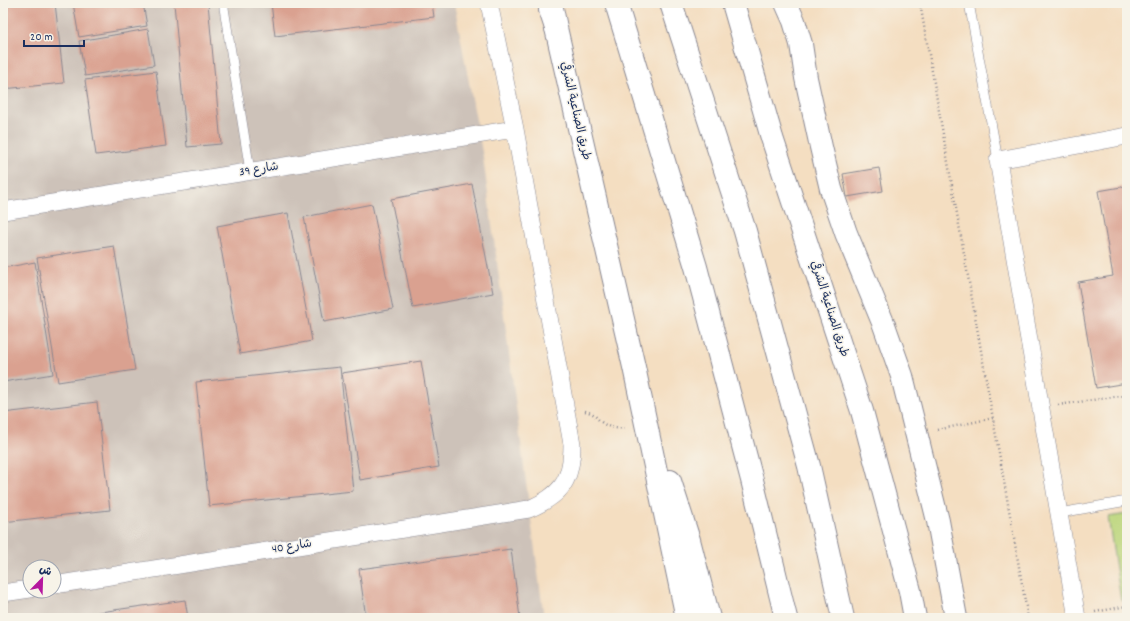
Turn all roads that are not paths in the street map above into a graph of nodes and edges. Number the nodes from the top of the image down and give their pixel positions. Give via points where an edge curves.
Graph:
1 (489, 3) edge
2 (550, 3) edge
3 (616, 3) edge
4 (671, 3) edge
5 (733, 3) edge
6 (786, 3) edge
7 (969, 3) edge
8 (224, 8) dead end
9 (515, 129) junction
10 (1127, 136) edge
11 (998, 160) junction
12 (250, 171) junction
13 (3, 211) edge
14 (634, 367) junction
15 (1127, 501) edge
16 (1060, 513) junction
17 (62, 584) edge
18 (22, 590) edge
19 (3, 593) edge
20 (685, 614) edge
21 (1077, 617) edge
22 (709, 618) edge
23 (786, 618) edge
24 (843, 618) edge
25 (915, 618) edge
26 (956, 618) edge

1 - 9 street
2 - 14 main road, طريق الصناعية الشرقي
3 - 23 main road via 696,267
4 - 24 main road via 745,231 809,466
5 - 25 main road, طريق الصناعية الشرقي via 772,138 862,411
6 - 26 main road via 801,44 820,147 831,189 902,376 938,521
7 - 11 lane
8 - 12 lane
9 - 12 street, شارع 39
9 - 17 street, شارع 40 via 572,444 572,461 568,477 558,492 545,502 529,509
10 - 11 street
11 - 16 street
12 - 13 street, شارع 39
14 - 20 main road, طريق الصناعية الشرقي
14 - 22 main road via 689,540
15 - 16 lane
16 - 21 street
18 - 19 street

